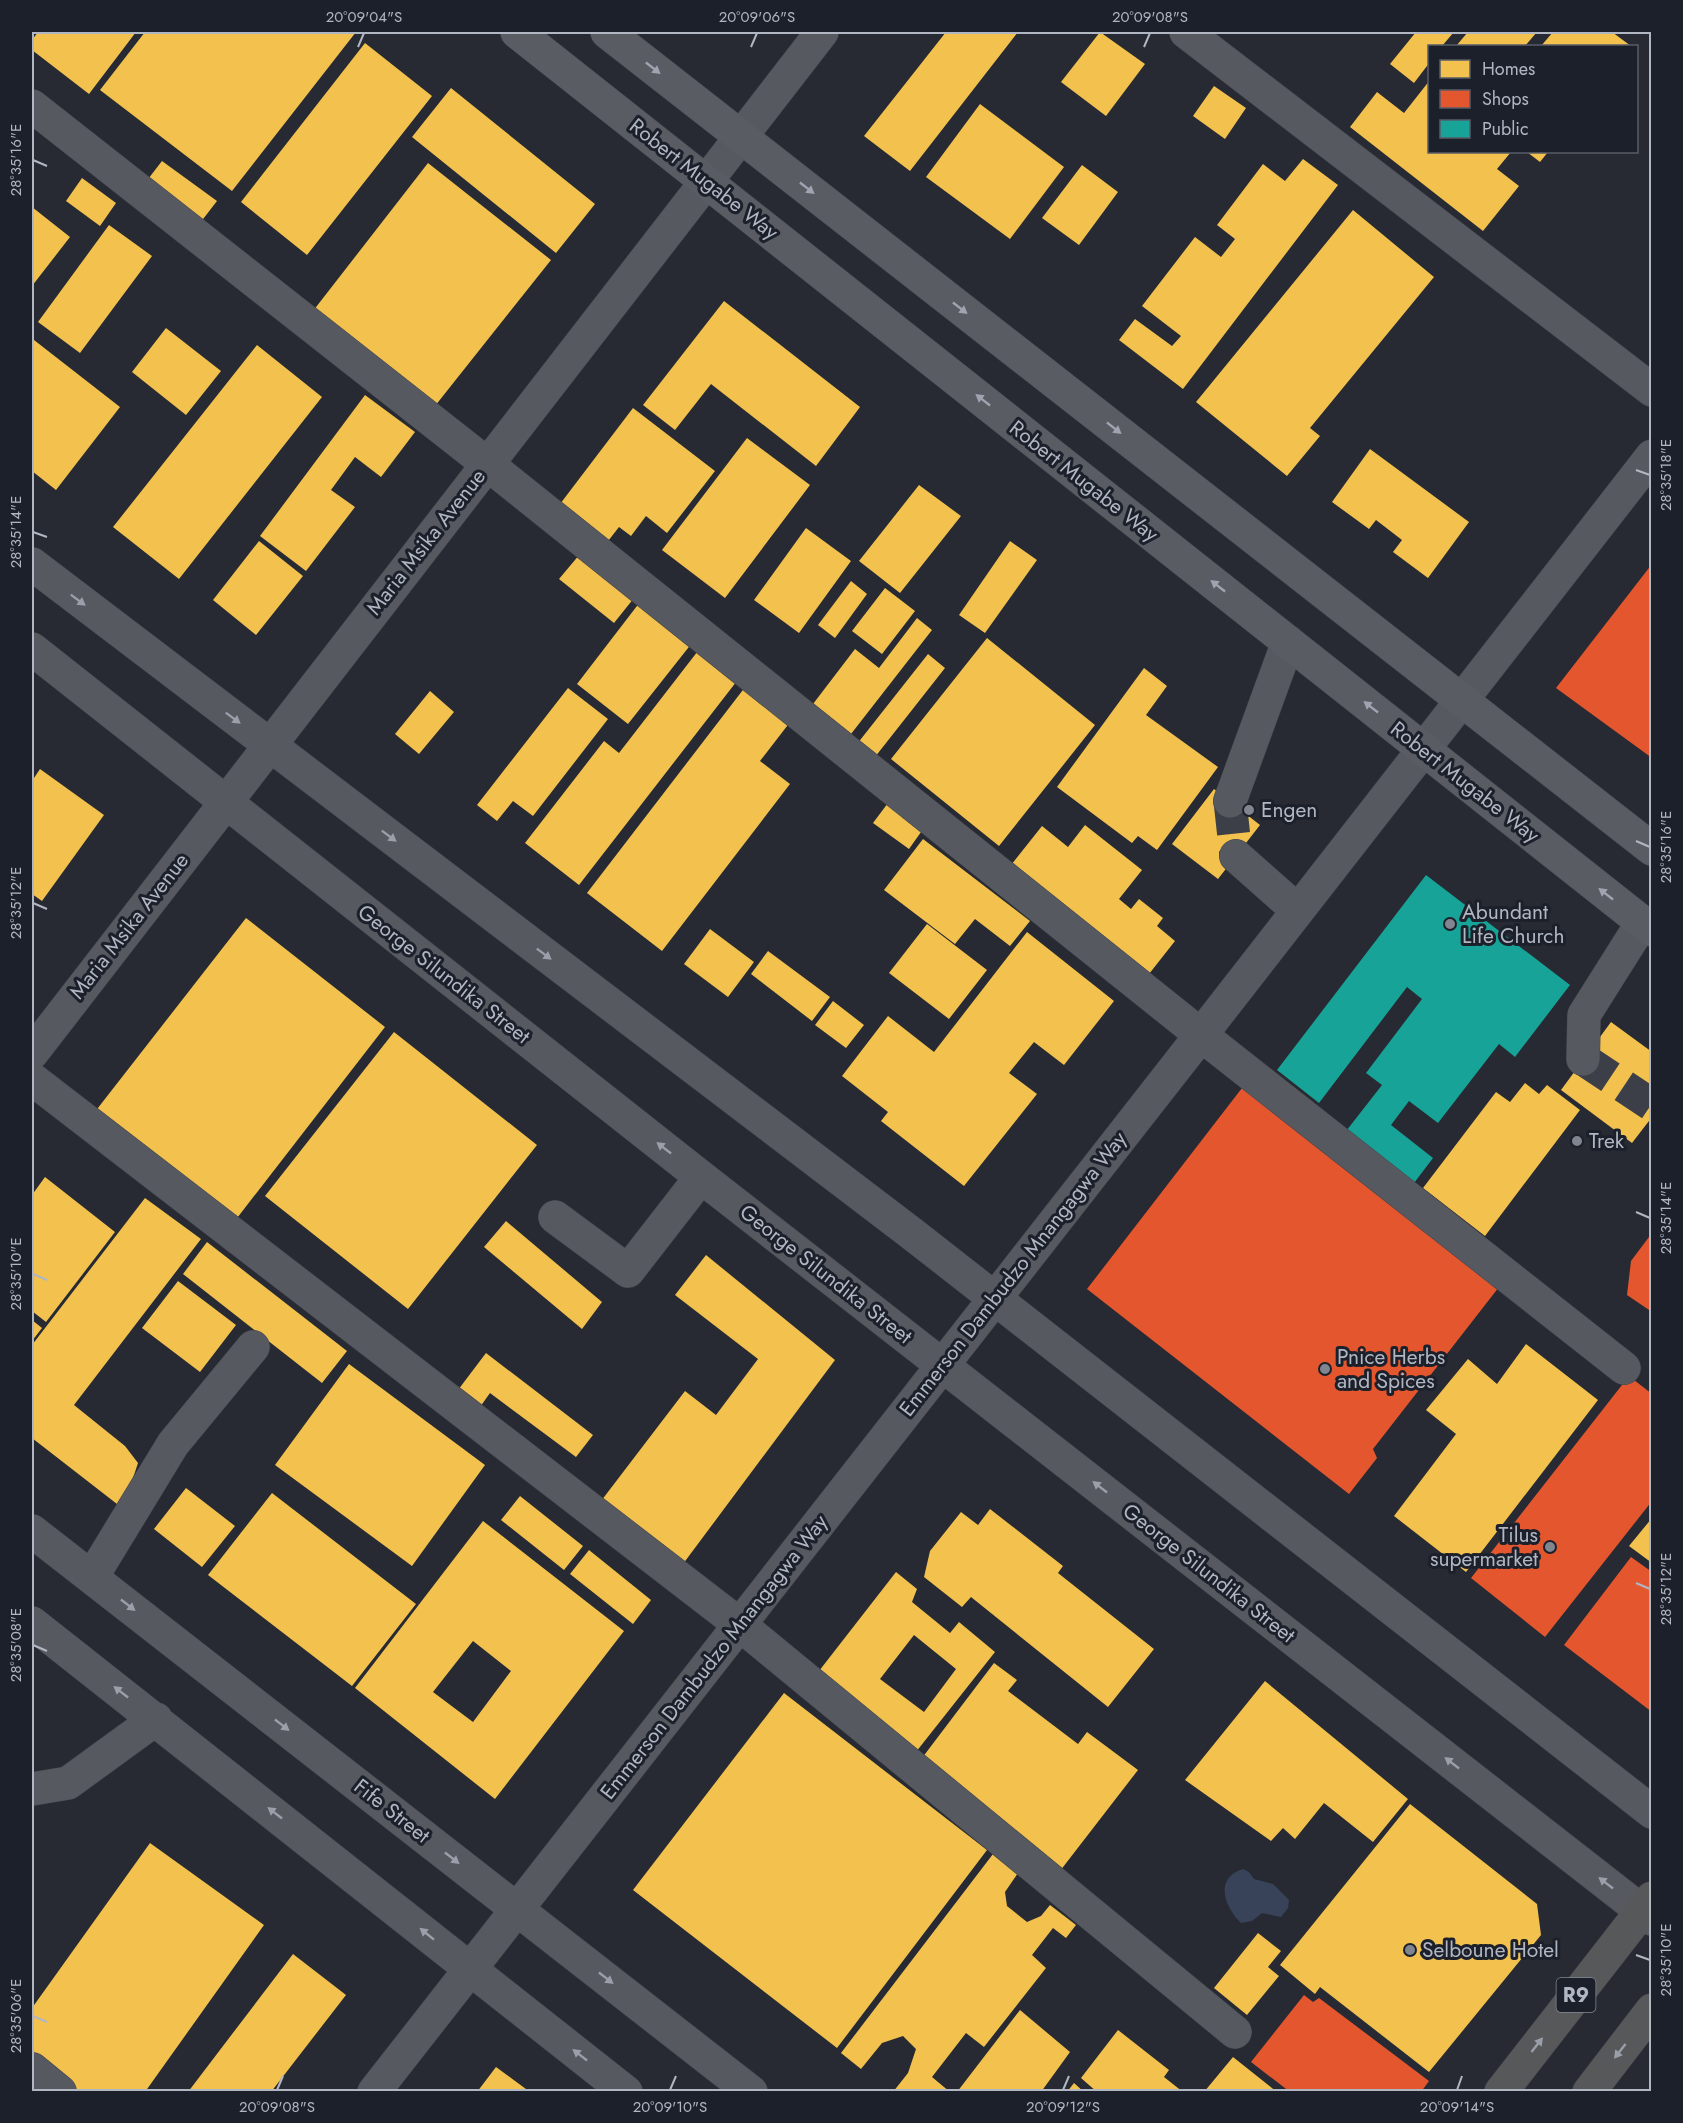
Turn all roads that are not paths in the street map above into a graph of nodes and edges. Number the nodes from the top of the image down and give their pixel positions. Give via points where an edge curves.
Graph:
1 (517, 32) edge
2 (607, 32) edge
3 (822, 32) edge
4 (1186, 32) edge
5 (32, 106) edge
6 (741, 136) junction
7 (705, 181) junction
8 (1652, 390) edge
9 (1652, 456) edge
10 (486, 464) junction
11 (32, 564) edge
12 (1288, 642) junction
13 (32, 649) edge
14 (1461, 700) junction
15 (269, 745) junction
16 (1423, 749) junction
17 (1230, 801) tunnel mouth
18 (225, 802) junction
19 (1652, 849) edge
20 (1236, 856) tunnel mouth
21 (1297, 910) junction
22 (1647, 926) edge
23 (1201, 1035) junction
24 (32, 1053) edge
25 (1583, 1059) dead end
26 (32, 1079) edge
27 (701, 1178) junction
28 (555, 1217) dead end
29 (995, 1298) junction
30 (254, 1347) dead end
31 (943, 1364) junction
32 (1624, 1368) dead end
33 (32, 1531) edge
34 (92, 1577) junction
35 (32, 1623) edge
36 (740, 1624) junction
37 (156, 1719) junction
38 (32, 1789) edge
39 (1652, 1812) edge
40 (517, 1908) junction
41 (1648, 1909) edge
42 (470, 1968) junction
43 (1652, 2010) edge
44 (1235, 2032) dead end
45 (32, 2069) edge
46 (60, 2091) edge
47 (374, 2091) edge
48 (626, 2091) edge
49 (751, 2091) edge
50 (1501, 2091) edge
51 (1589, 2091) edge

1 - 7 main road, Robert Mugabe Way
2 -> 6 main road
3 - 6 street, Maria Msika Avenue
4 - 8 street
5 - 10 street
6 - 7 street, Maria Msika Avenue
6 -> 14 main road
7 - 10 street, Maria Msika Avenue
12 -> 7 main road, Robert Mugabe Way
9 - 14 street, Emmerson Dambudzo Mnangagwa Way
10 - 15 street, Maria Msika Avenue
10 - 23 street
11 -> 15 street
16 -> 12 main road, Robert Mugabe Way
12 - 17 street
13 - 18 street, George Silundika Street
14 - 16 street, Emmerson Dambudzo Mnangagwa Way
14 - 19 main road
15 - 18 street, Maria Msika Avenue
15 -> 29 street
16 - 21 street, Emmerson Dambudzo Mnangagwa Way
22 -> 16 main road, Robert Mugabe Way
18 - 24 street, Maria Msika Avenue
27 -> 18 street, George Silundika Street
20 - 21 street
21 - 23 street, Emmerson Dambudzo Mnangagwa Way
22 - 25 street via 1584,1016
23 - 29 street, Emmerson Dambudzo Mnangagwa Way
23 - 32 street
26 - 36 street
27 - 28 street via 628,1271
27 - 31 street, George Silundika Street
29 - 31 street, Emmerson Dambudzo Mnangagwa Way
29 - 39 street
30 - 34 street via 173,1444
31 - 36 street, Emmerson Dambudzo Mnangagwa Way
41 -> 31 street, George Silundika Street
33 - 34 street, Fife Street
34 -> 40 street, Fife Street
37 -> 35 street
36 - 40 street, Emmerson Dambudzo Mnangagwa Way
36 - 44 street
37 - 38 street via 68,1783
42 -> 37 street
40 - 42 street, Emmerson Dambudzo Mnangagwa Way
40 -> 49 street, Fife Street
50 -> 41 highway, R9
42 - 47 street, Emmerson Dambudzo Mnangagwa Way
48 -> 42 street
43 -> 51 highway
45 - 46 street

